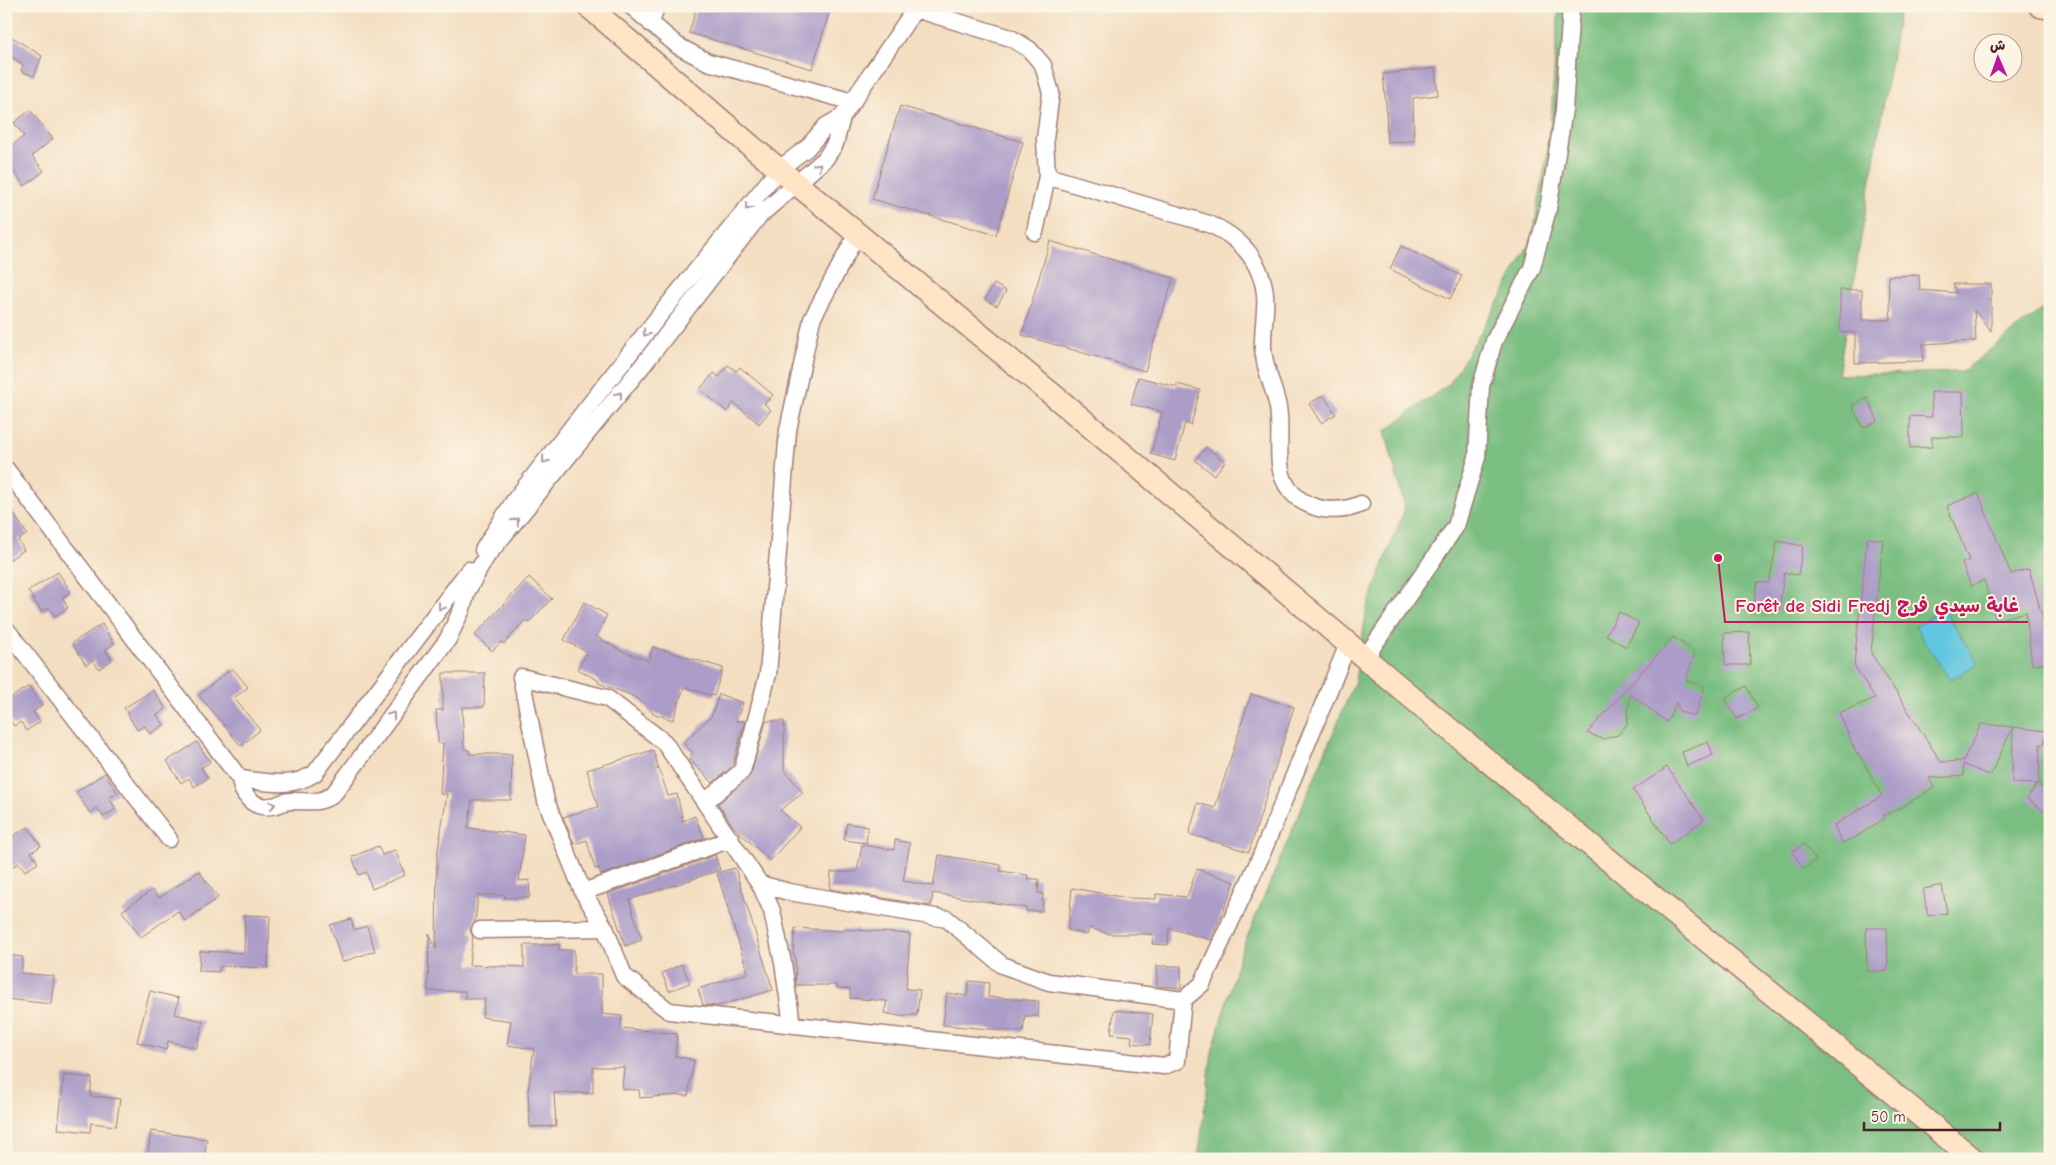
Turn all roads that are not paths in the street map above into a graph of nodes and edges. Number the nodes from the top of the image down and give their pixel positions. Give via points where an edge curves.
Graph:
1 (588, 6) edge
2 (631, 6) edge
3 (656, 6) edge
4 (1571, 6) edge
5 (2040, 6) edge
6 (916, 7) edge
7 (2050, 8) edge
8 (651, 24) junction
9 (853, 102) junction
10 (842, 116) junction
11 (779, 169) junction
12 (1047, 176) junction
13 (797, 184) junction
14 (1035, 232) dead end
15 (857, 234) junction
16 (659, 316) junction
17 (672, 328) junction
18 (630, 352) junction
19 (643, 365) junction
20 (6, 469) edge
21 (1361, 504) dead end
22 (6, 629) edge
23 (1356, 651) junction
24 (240, 779) junction
25 (705, 802) junction
26 (169, 839) dead end
27 (731, 839) junction
28 (760, 884) junction
29 (583, 892) junction
30 (606, 928) junction
31 (480, 930) dead end
32 (1183, 1000) junction
33 (792, 1024) junction
34 (1973, 1159) edge

1 - 11 main road
2 - 8 street
3 - 8 street
4 - 23 street via 1564,110 1548,209 1532,268 1491,350 1481,386 1477,457 1456,526
5 - 7 main road
6 - 9 street
6 - 12 street via 1010,38 1036,56 1047,74 1051,93 1045,139
8 - 9 street via 678,46 708,62
9 - 10 street
10 - 11 street via 826,126 807,148
13 -> 10 street via 830,152 839,135
11 - 13 main road
11 -> 16 street
12 - 14 street
12 - 21 street via 1209,224 1226,232 1244,247 1257,265 1264,286 1264,358 1278,407 1282,475 1300,499 1318,509 1341,511
13 - 15 main road
13 - 17 street via 759,216
15 - 23 main road via 1073,411
15 - 25 street via 812,319 788,430 768,674 754,729 742,770
16 - 17 street
16 -> 18 street
17 - 19 street
18 - 19 street
18 -> 24 street via 510,506 475,561 322,766 297,782
24 -> 19 street via 248,800 263,807 290,801 314,803 335,792 448,639 467,591 486,557
20 - 24 street
22 - 26 street
23 - 32 street via 1202,984
23 - 34 main road
25 - 27 street
25 - 29 street via 664,742 607,698 521,677 546,801
27 - 28 street
27 - 29 street
28 - 32 street via 946,919 1002,965 1049,982
28 - 33 street via 772,911 784,963
29 - 30 street
30 - 31 street
30 - 33 street via 624,976 669,1010
32 - 33 street via 1177,1061 1164,1066

